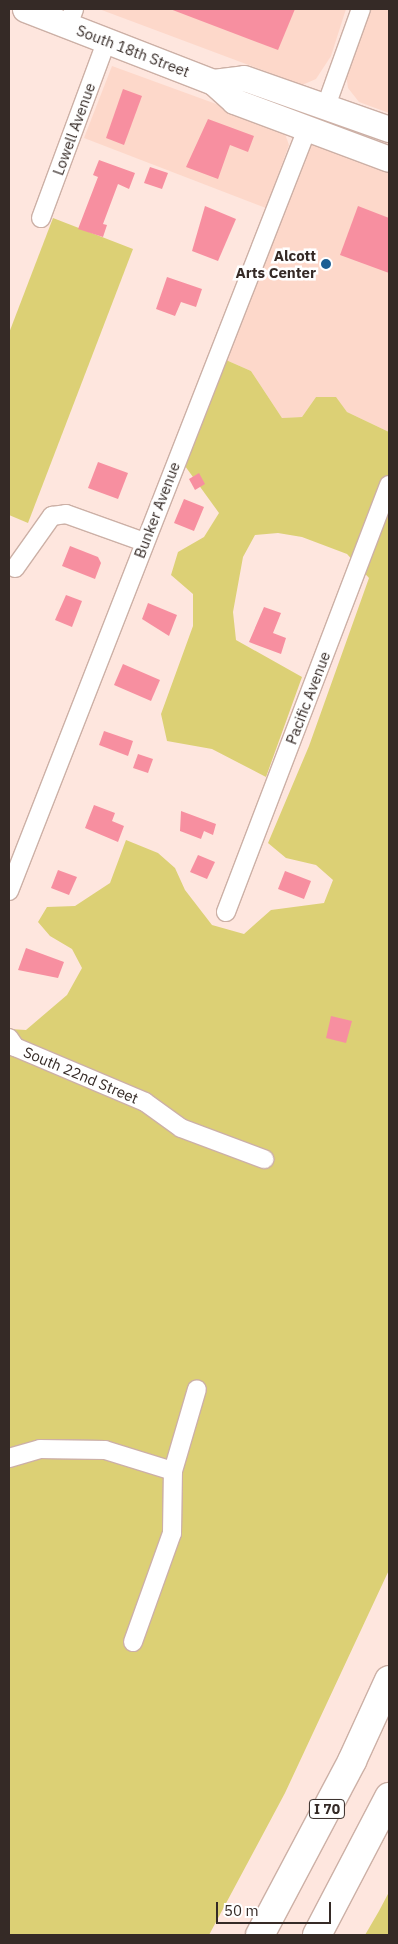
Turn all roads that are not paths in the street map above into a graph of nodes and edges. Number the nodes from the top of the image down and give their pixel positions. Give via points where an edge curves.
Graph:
1 (25, 9) edge
2 (361, 9) edge
3 (71, 17) edge
4 (107, 40) junction
5 (213, 82) junction
6 (326, 106) junction
7 (307, 129) junction
8 (389, 129) edge
9 (389, 159) edge
10 (41, 218) dead end
11 (389, 485) edge
12 (144, 542) junction
13 (14, 568) dead end
14 (9, 891) edge
15 (226, 912) dead end
16 (9, 1038) edge
17 (264, 1159) dead end
18 (197, 1389) dead end
19 (9, 1458) edge
20 (173, 1470) junction
21 (133, 1642) dead end
22 (389, 1680) edge
23 (389, 1796) edge
24 (260, 1935) edge
25 (317, 1935) edge

1 - 3 main road, South 18th Street
2 - 6 street
3 - 4 main road, South 18th Street
4 - 5 main road, South 18th Street
4 - 10 street, Lowell Avenue
5 - 6 main road, South 18th Street via 244,78
5 - 7 main road, South 18th Street via 234,101
6 - 8 main road, South 18th Street
7 - 9 main road, South 18th Street
7 - 12 street, Bunker Avenue
11 - 15 street, Pacific Avenue
12 - 13 street via 66,514 52,516
12 - 14 street, Bunker Avenue
16 - 17 street, South 22nd Street via 15,1047 145,1102 181,1128
18 - 20 street
19 - 20 street via 40,1449 105,1450
20 - 21 street via 172,1533
22 - 24 highway, I 70 via 352,1761
23 - 25 highway

